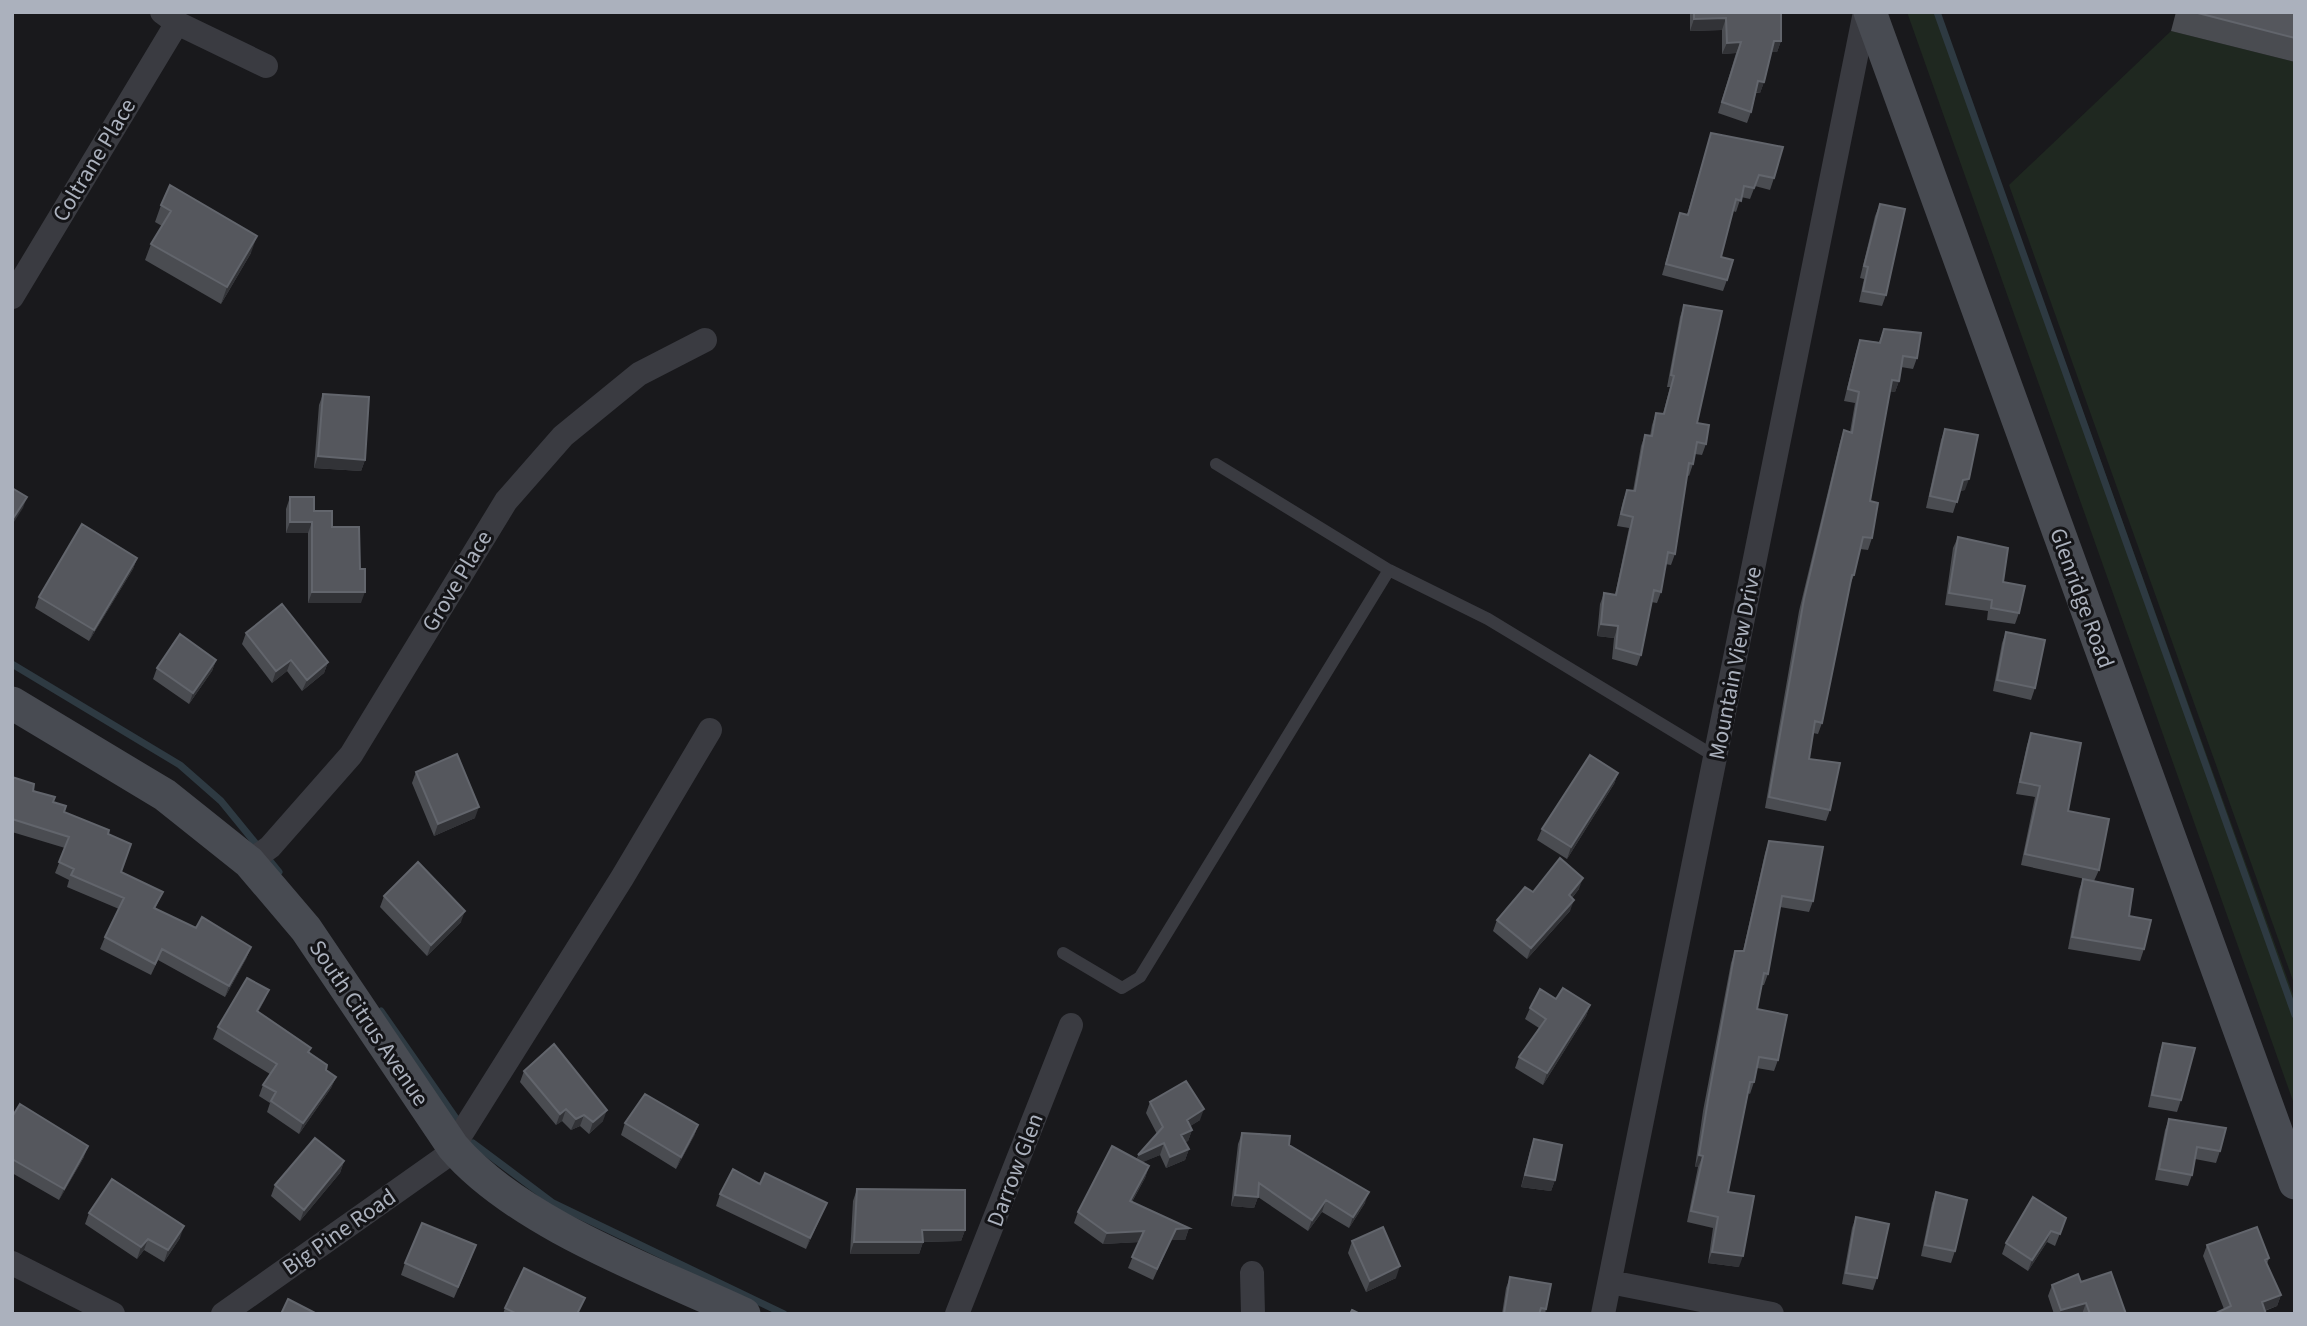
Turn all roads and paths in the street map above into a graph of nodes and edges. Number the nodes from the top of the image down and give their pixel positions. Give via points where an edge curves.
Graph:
1 (1867, 12) edge
2 (169, 18) edge
3 (266, 66) dead end
4 (12, 297) edge
5 (705, 340) dead end
6 (1216, 464) dead end
7 (1389, 570) junction
8 (12, 703) edge
9 (710, 730) dead end
10 (1716, 757) junction
11 (250, 862) junction
12 (1063, 953) dead end
13 (1071, 1025) dead end
14 (454, 1148) junction
15 (2295, 1183) edge
16 (12, 1263) edge
17 (1252, 1273) dead end
18 (1610, 1282) junction
19 (113, 1314) edge
20 (223, 1314) edge
21 (744, 1314) edge
22 (957, 1314) edge
23 (1253, 1314) edge
24 (1604, 1314) edge
25 (1772, 1314) edge

1 - 10 street, Mountain View Drive
1 - 15 street, Glenridge Road
2 - 3 street
2 - 4 street, Coltrane Place
5 - 11 street, Grove Place via 630,382 563,436 506,501 352,755 270,847
6 - 7 lane
7 - 10 lane via 1488,620
7 - 12 lane via 1140,977 1122,988
8 - 11 street, South Citrus Avenue via 164,795
9 - 14 street
10 - 18 street, Mountain View Drive
11 - 14 street, South Citrus Avenue via 306,929
13 - 22 street, Darrow Glen
14 - 20 street, Big Pine Road
14 - 21 street, South Citrus Avenue via 481,1174 556,1227
16 - 19 street
17 - 23 street
18 - 24 street, Mountain View Drive
18 - 25 street

